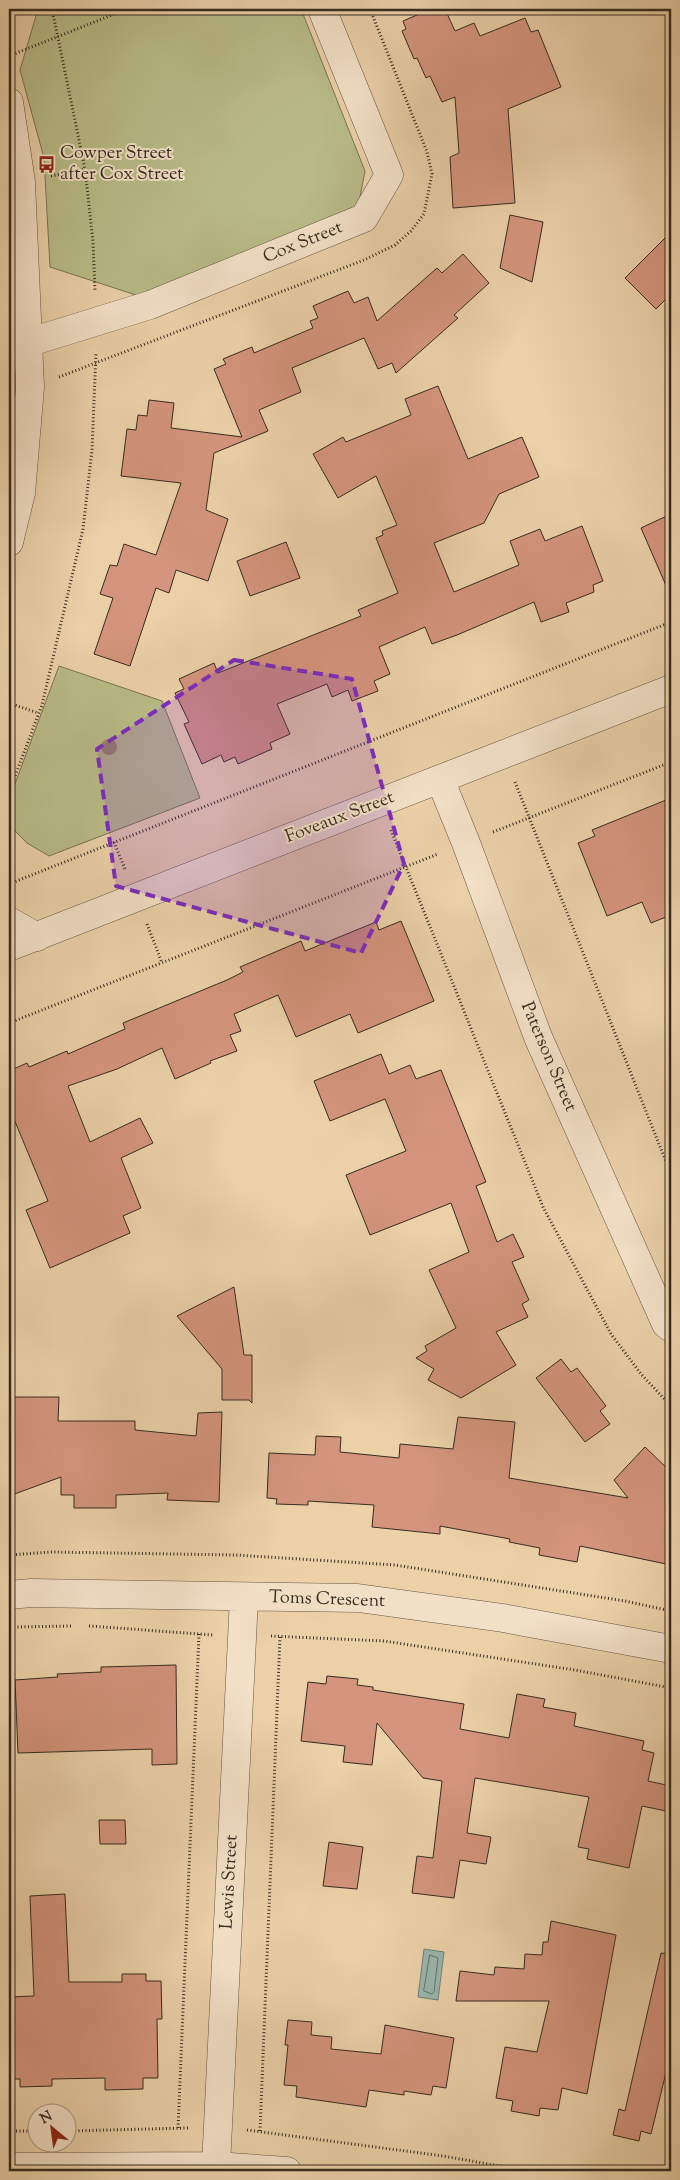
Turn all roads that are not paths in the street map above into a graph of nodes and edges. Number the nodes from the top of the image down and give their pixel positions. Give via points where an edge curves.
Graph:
1 (322, 9) edge
2 (9, 102) edge
3 (27, 343) junction
4 (9, 542) edge
5 (671, 689) edge
6 (440, 779) junction
7 (9, 921) edge
8 (37, 936) junction
9 (9, 947) edge
10 (671, 1328) edge
11 (9, 1595) edge
12 (244, 1598) junction
13 (671, 1649) edge
14 (216, 2166) junction
15 (9, 2167) edge
16 (287, 2171) edge

1 - 3 street, Cox Street via 389,175 364,218 150,305
2 - 3 street via 21,182
3 - 4 street via 30,387 21,493
5 - 6 street, Foveaux Street
6 - 8 street, Foveaux Street
6 - 10 street, Paterson Street via 538,1037 666,1324
7 - 8 street
8 - 9 street, Foveaux Street
11 - 12 street, Toms Crescent
12 - 13 street, Toms Crescent via 358,1598 503,1618
12 - 14 street, Lewis Street
14 - 15 street
14 - 16 street

